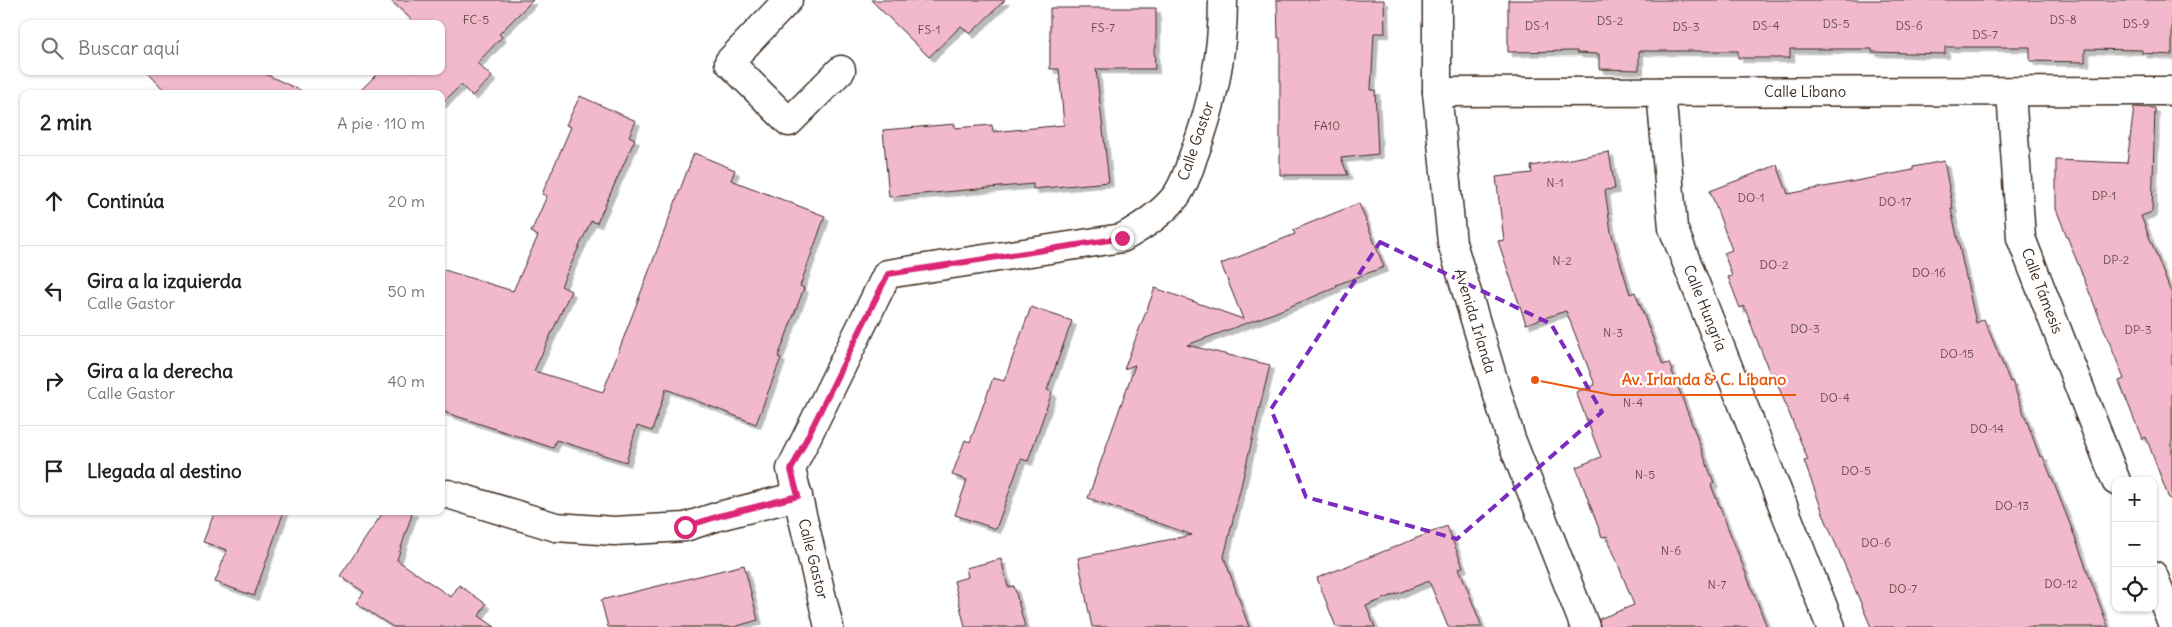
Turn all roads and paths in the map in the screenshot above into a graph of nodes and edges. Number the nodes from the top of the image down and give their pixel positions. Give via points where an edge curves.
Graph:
1 (788, 0) edge
2 (1223, 0) edge
3 (1437, 0) edge
4 (841, 70) dead end
5 (2172, 91) edge
6 (1437, 92) junction
7 (1661, 92) junction
8 (2011, 92) junction
9 (2114, 477) edge
10 (448, 494) dead end
11 (798, 496) junction
12 (2157, 585) edge
13 (2172, 623) edge
14 (829, 627) edge
15 (1585, 627) edge
16 (1830, 627) edge

1 - 4 street via 729,62 789,122
2 - 11 street, Calle Gastor via 1223,25 1208,116 1177,195 1141,227 1122,238 888,274 791,470
3 - 6 street, Avenida Irlanda
5 - 8 street, Calle Líbano
6 - 7 street, Calle Líbano
6 - 15 street, Avenida Irlanda via 1452,243 1511,439
7 - 8 street, Calle Líbano
7 - 16 street, Calle Hungría via 1673,228
8 - 9 street, Calle Támesis via 2021,238
10 - 11 street via 556,527 614,531 685,527
11 - 14 street, Calle Gastor
12 - 13 street

